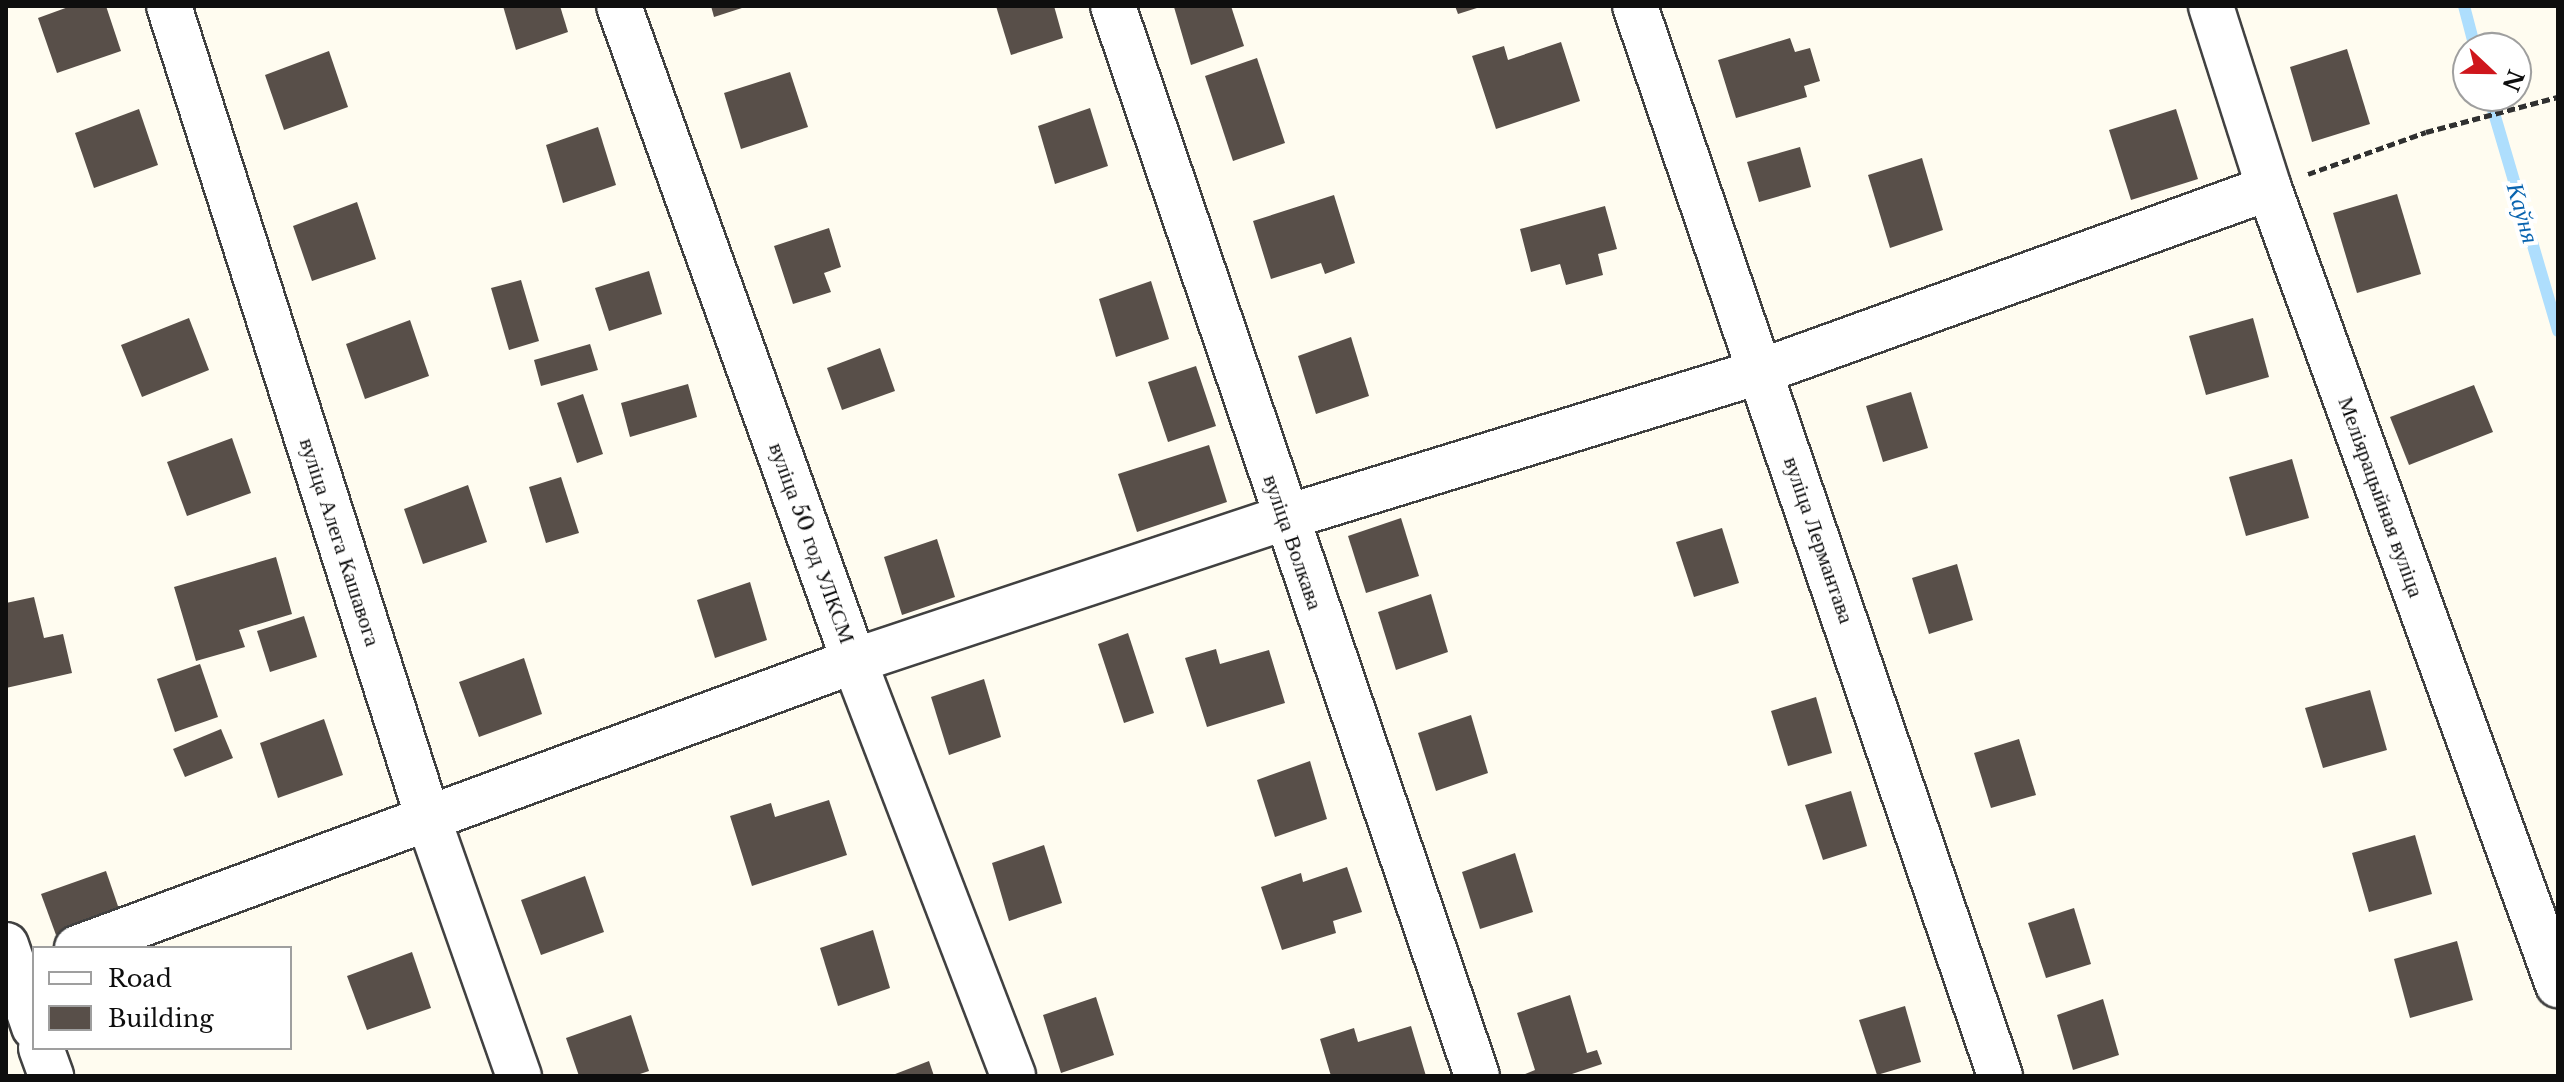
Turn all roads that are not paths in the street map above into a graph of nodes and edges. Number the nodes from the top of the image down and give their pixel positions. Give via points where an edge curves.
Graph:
1 (169, 6) edge
2 (619, 6) edge
3 (1113, 6) edge
4 (1635, 6) edge
5 (2211, 6) edge
6 (2269, 188) junction
7 (1762, 371) junction
8 (1284, 518) junction
9 (854, 661) junction
10 (428, 818) junction
11 (82, 946) edge
12 (15, 964) edge
13 (2558, 985) edge
14 (32, 1020) edge
15 (42, 1050) edge
16 (51, 1076) edge
17 (519, 1076) edge
18 (1013, 1076) edge
19 (1477, 1076) edge
20 (2000, 1076) edge

1 - 10 street, вуліца Алега Кашавога
2 - 9 street, вуліца 50 год УЛКСМ
3 - 8 street, вуліца Волкава
4 - 7 street, вуліца Лермантава
5 - 6 street, Меліярацыйная вуліца
6 - 7 street
6 - 13 street, Меліярацыйная вуліца
7 - 8 street
7 - 20 street, вуліца Лермантава
8 - 9 street
8 - 19 street, вуліца Волкава
9 - 10 street
9 - 18 street, вуліца 50 год УЛКСМ
10 - 11 street
10 - 17 street, вуліца Алега Кашавога
12 - 14 street
15 - 16 street

